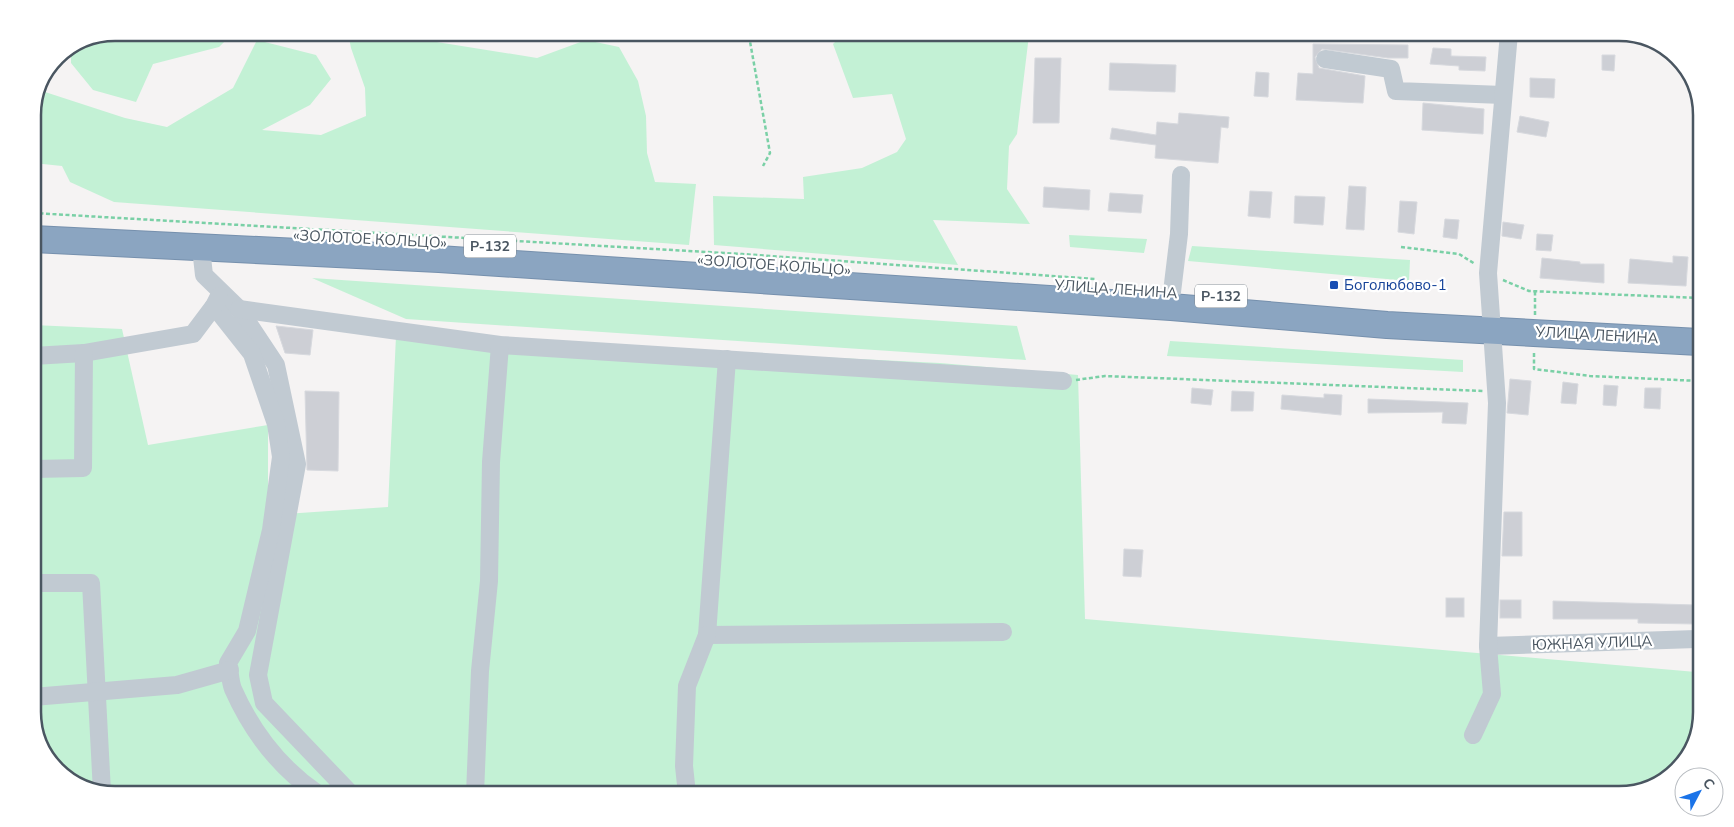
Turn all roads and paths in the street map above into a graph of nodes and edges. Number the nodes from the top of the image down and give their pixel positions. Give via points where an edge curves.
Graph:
1 (750, 41) edge
2 (1508, 41) edge
3 (1325, 59) dead end
4 (1504, 95) junction
5 (763, 166) dead end
6 (1181, 175) dead end
7 (41, 213) edge
8 (41, 223) edge
9 (41, 239) edge
10 (1402, 247) dead end
11 (202, 248) junction
12 (1488, 273) junction
13 (1095, 279) dead end
14 (946, 285) junction
15 (1535, 291) junction
16 (1172, 292) junction
17 (1693, 298) edge
18 (217, 299) junction
19 (239, 309) junction
20 (1494, 329) junction
21 (1534, 332) junction
22 (1693, 342) edge
23 (500, 345) junction
24 (84, 353) junction
25 (41, 356) edge
26 (727, 359) junction
27 (1693, 381) edge
28 (1063, 382) joint
29 (1497, 391) junction
30 (41, 468) edge
31 (41, 584) edge
32 (1003, 632) dead end
33 (707, 635) junction
34 (1693, 639) edge
35 (1488, 646) junction
36 (230, 670) junction
37 (96, 691) junction
38 (41, 696) edge
39 (1473, 735) dead end
40 (102, 784) edge
41 (306, 786) edge
42 (342, 786) edge
43 (475, 786) edge
44 (686, 786) edge

1 - 5 path via 770,153
2 - 4 street
3 - 4 street via 1391,69 1396,91
4 - 12 street
6 - 16 street via 1179,234
7 - 13 path via 742,254
8 - 14 highway, «ЗОЛОТОЕ КОЛЬЦО» / Р-132 via 438,243
9 - 11 highway, «ЗОЛОТОЕ КОЛЬЦО» / Р-132
10 - 12 path via 1459,254
11 - 14 highway, «ЗОЛОТОЕ КОЛЬЦО» / Р-132
11 - 18 street via 204,275
12 - 15 path
12 - 20 street
14 - 16 highway, УЛИЦА ЛЕНИНА / Р-132
14 - 20 highway, УЛИЦА ЛЕНИНА / Р-132 via 1387,325
15 - 17 path
15 - 21 path
16 - 20 highway, УЛИЦА ЛЕНИНА / Р-132 via 1385,311
18 - 19 street
18 - 24 street via 193,334
18 - 36 street via 252,354 276,424 281,457 271,530 256,594 247,631 228,663
19 - 23 street
19 - 42 street via 276,365 297,464 258,675 264,703
20 - 21 highway, УЛИЦА ЛЕНИНА / Р-132
20 - 29 street
21 - 22 highway, УЛИЦА ЛЕНИНА / Р-132
21 - 27 path via 1534,369 1590,376
23 - 26 street
23 - 43 street
24 - 25 street
24 - 30 street via 83,468
26 - 28 street
26 - 33 street
28 - 29 path via 1105,376
29 - 35 street
31 - 37 street via 90,583
32 - 33 street
33 - 44 street via 687,686
34 - 35 street, ЮЖНАЯ УЛИЦА
35 - 39 street via 1492,694
36 - 37 street via 177,685
36 - 41 street via 232,688 266,748
37 - 38 street
37 - 40 street

